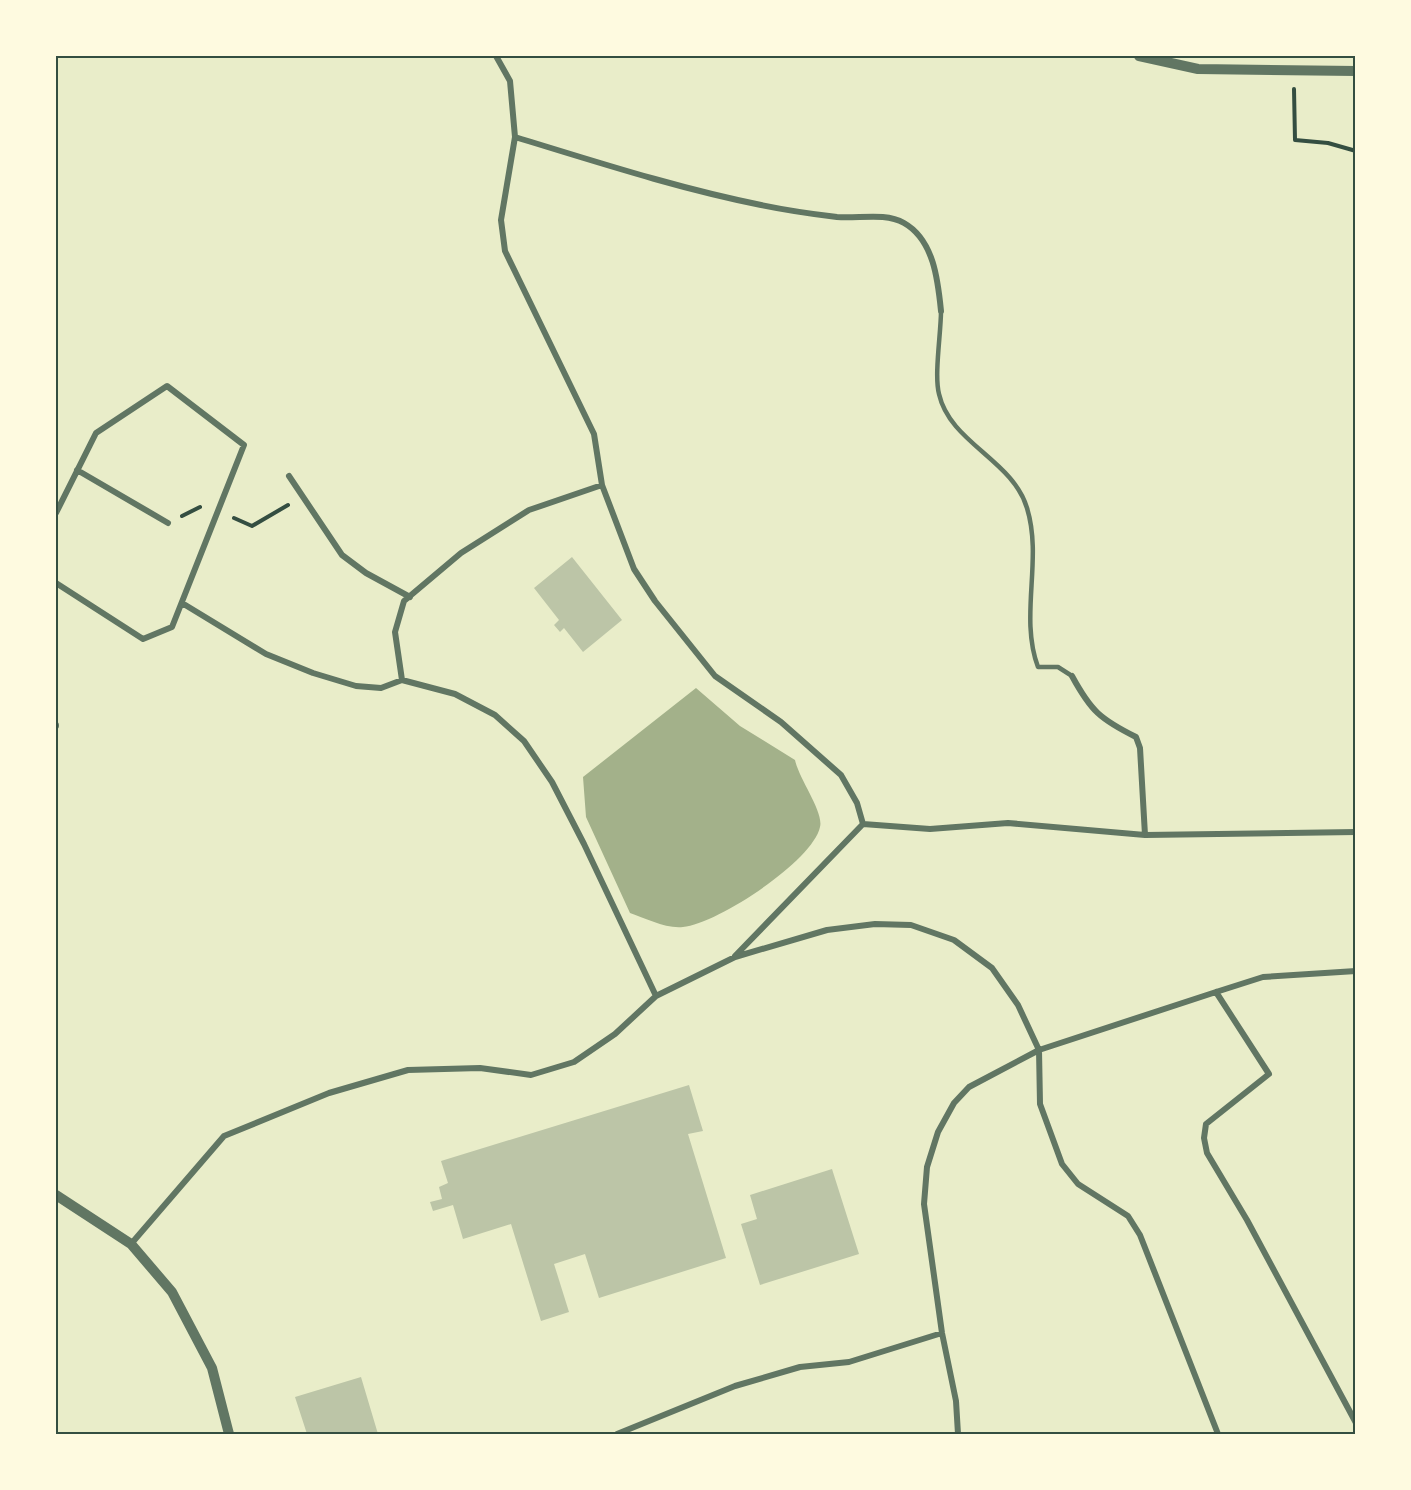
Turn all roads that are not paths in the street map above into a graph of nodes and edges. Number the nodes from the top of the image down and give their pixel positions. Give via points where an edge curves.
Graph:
1 (496, 56) edge
2 (1139, 56) edge
3 (1356, 71) edge
4 (516, 137) junction
5 (941, 311) joint
6 (77, 470) junction
7 (289, 476) dead end
8 (602, 484) junction
9 (56, 513) edge
10 (168, 523) road end
11 (56, 583) edge
12 (410, 597) junction
13 (182, 603) junction
14 (1072, 676) joint
15 (402, 680) junction
16 (863, 825) junction
17 (1356, 832) edge
18 (1145, 835) junction
19 (735, 957) junction
20 (1356, 971) edge
21 (1216, 992) junction
22 (656, 996) junction
23 (1039, 1050) junction
24 (56, 1195) edge
25 (131, 1244) junction
26 (942, 1333) junction
27 (1356, 1423) edge
28 (229, 1434) edge
29 (617, 1434) edge
30 (958, 1434) edge
31 (1218, 1434) edge

1 - 4 street via 510,81
2 - 3 street via 1198,69
4 - 5 street via 666,183 762,205 903,222 921,236 930,254
4 - 8 street via 501,220 505,250 594,434
5 - 14 lane via 938,393 947,413 1012,477 1027,505 1032,525 1029,608 1033,653 1038,667 1058,667
6 - 9 street
6 - 10 street
6 - 13 street via 96,433 167,386 244,445
7 - 12 street via 342,555
8 - 12 street via 529,510 461,553
8 - 16 street via 634,569 655,601 715,676 781,722 841,775 857,803
11 - 13 street via 143,639 172,627
12 - 15 street via 405,601 395,632
13 - 15 street via 266,654 313,673 356,686 381,688
14 - 18 street via 1087,704 1107,723 1136,737
15 - 22 street via 455,694 495,716 524,741 552,782
16 - 18 street via 930,829 1008,823
16 - 19 street
17 - 18 street
19 - 22 street
19 - 23 street via 827,930 875,924 911,925 954,940 992,968 1018,1005
20 - 21 street via 1263,977
21 - 23 street
21 - 27 street via 1269,1074 1206,1124 1207,1153
22 - 25 street via 615,1034 574,1062 531,1075 480,1068 408,1070 329,1093 224,1136
23 - 26 street via 969,1088 954,1103 938,1132 927,1167 924,1204
23 - 31 street via 1040,1104 1062,1164 1078,1184 1128,1216 1140,1235
24 - 25 street
25 - 28 street via 172,1292 212,1368
26 - 29 street via 849,1362 800,1367 735,1386
26 - 30 street via 956,1401

